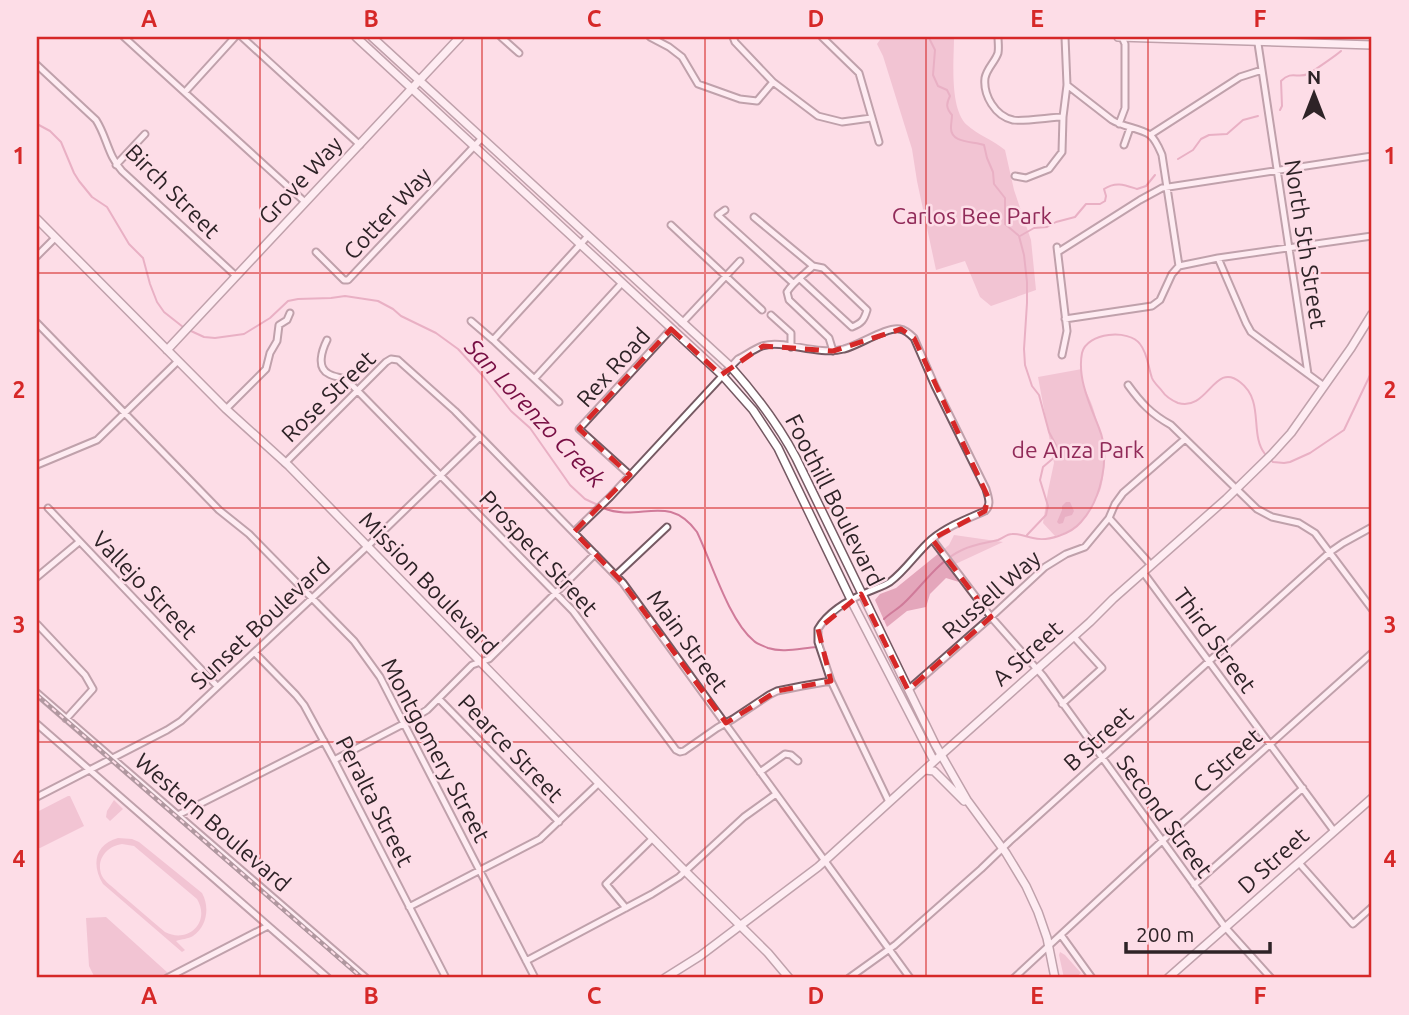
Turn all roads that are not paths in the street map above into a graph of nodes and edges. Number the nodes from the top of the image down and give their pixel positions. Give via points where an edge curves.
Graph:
1 (124, 37) edge
2 (235, 37) edge
3 (242, 37) edge
4 (356, 37) edge
5 (372, 37) edge
6 (460, 37) edge
7 (501, 37) edge
8 (650, 37) edge
9 (733, 37) edge
10 (822, 37) edge
11 (999, 37) edge
12 (1065, 37) edge
13 (1121, 37) edge
14 (1257, 39) edge
15 (1372, 45) edge
16 (519, 53) dead end
17 (37, 65) edge
18 (1262, 70) junction
19 (419, 80) junction
20 (773, 82) junction
21 (1067, 85) junction
22 (411, 89) junction
23 (185, 92) junction
24 (1063, 117) junction
25 (871, 118) junction
26 (1119, 124) junction
27 (1130, 128) junction
28 (145, 134) dead end
29 (1150, 135) junction
30 (482, 138) junction
31 (879, 142) dead end
32 (360, 145) junction
33 (1124, 145) dead end
34 (474, 147) junction
35 (1372, 156) edge
36 (116, 165) junction
37 (1277, 170) junction
38 (1015, 176) dead end
39 (1167, 186) junction
40 (305, 202) junction
41 (725, 210) dead end
42 (754, 217) dead end
43 (37, 219) edge
44 (671, 225) dead end
45 (588, 236) junction
46 (1372, 236) edge
47 (55, 238) junction
48 (580, 244) junction
49 (1288, 248) junction
50 (316, 252) dead end
51 (37, 256) edge
52 (1218, 258) junction
53 (740, 261) dead end
54 (813, 265) junction
55 (1179, 266) junction
56 (235, 275) junction
57 (726, 276) junction
58 (800, 279) junction
59 (793, 283) junction
60 (622, 284) junction
61 (762, 310) dead end
62 (290, 313) dead end
63 (1372, 314) edge
64 (771, 315) dead end
65 (1065, 319) junction
66 (471, 321) dead end
67 (37, 323) edge
68 (682, 323) junction
69 (671, 329) junction
70 (327, 340) dead end
71 (494, 340) junction
72 (790, 347) junction
73 (167, 350) junction
74 (833, 351) junction
75 (1062, 355) dead end
76 (178, 361) junction
77 (397, 361) joint
78 (730, 366) junction
79 (1308, 374) junction
80 (722, 375) junction
81 (535, 378) junction
82 (1128, 385) dead end
83 (1324, 386) junction
84 (357, 391) junction
85 (559, 402) dead end
86 (226, 409) junction
87 (125, 414) junction
88 (480, 437) junction
89 (1185, 439) junction
90 (285, 463) junction
91 (37, 465) edge
92 (440, 475) junction
93 (630, 475) junction
94 (1235, 489) junction
95 (48, 508) dead end
96 (1110, 518) junction
97 (667, 527) dead end
98 (1372, 527) edge
99 (574, 533) junction
100 (932, 539) junction
101 (79, 542) junction
102 (367, 546) junction
103 (1330, 552) junction
104 (595, 554) junction
105 (1151, 565) junction
106 (1143, 572) junction
107 (616, 575) junction
108 (37, 577) edge
109 (555, 594) junction
110 (861, 595) junction
111 (312, 598) junction
112 (851, 600) junction
113 (1372, 610) edge
114 (991, 617) junction
115 (37, 624) edge
116 (1074, 637) junction
117 (255, 653) junction
118 (1372, 653) edge
119 (1209, 661) junction
120 (480, 662) junction
121 (1038, 669) junction
122 (831, 681) junction
123 (217, 686) junction
124 (908, 690) junction
125 (37, 693) edge
126 (439, 699) junction
127 (1062, 704) junction
128 (66, 719) junction
129 (726, 723) junction
130 (37, 724) edge
131 (404, 724) junction
132 (324, 741) junction
133 (1270, 744) junction
134 (111, 758) junction
135 (938, 758) junction
136 (1101, 758) junction
137 (334, 760) junction
138 (798, 761) dead end
139 (90, 770) junction
140 (925, 770) junction
141 (760, 772) junction
142 (599, 783) junction
143 (1303, 788) junction
144 (776, 794) junction
145 (37, 797) edge
146 (1372, 798) edge
147 (889, 802) junction
148 (975, 811) junction
149 (178, 815) junction
150 (559, 822) junction
151 (1334, 831) junction
152 (653, 838) junction
153 (1162, 841) junction
154 (1002, 848) junction
155 (825, 862) junction
156 (1298, 863) junction
157 (480, 871) junction
158 (685, 871) junction
159 (1194, 885) junction
160 (409, 907) junction
161 (1372, 907) edge
162 (626, 908) junction
163 (268, 926) junction
164 (740, 927) junction
165 (1225, 927) junction
166 (1061, 935) junction
167 (1049, 947) junction
168 (890, 949) junction
169 (526, 961) junction
170 (167, 978) edge
171 (328, 978) edge
172 (366, 978) edge
173 (446, 978) edge
174 (535, 978) edge
175 (665, 978) edge
176 (789, 978) edge
177 (849, 978) edge
178 (910, 978) edge
179 (1014, 978) edge
180 (1055, 978) edge
181 (1093, 978) edge
182 (1168, 978) edge
183 (1271, 978) edge

1 - 23 street
2 - 23 street
3 - 32 street
4 - 22 main road, Foothill Boulevard
5 - 19 main road, Foothill Boulevard
6 - 19 main road, Grove Way
7 - 16 street
8 - 20 street via 682,57 698,83 740,99 757,101
9 - 20 street
10 - 25 street via 859,73
11 - 24 street via 998,56 985,77 990,103 1013,120
12 - 21 street
13 - 14 main road
13 - 26 street via 1125,44 1125,108
14 - 15 main road
14 - 18 street, North 5th Street
17 - 36 street, Birch Street via 96,120
18 - 29 street via 1240,77
18 - 37 street, North 5th Street
19 - 22 main road, Grove Way
19 - 30 main road, Foothill Boulevard
20 - 25 street via 818,117 842,122
21 - 24 street
21 - 26 street
22 - 32 main road, Grove Way
22 - 34 main road, Foothill Boulevard
23 - 40 street
24 - 38 street via 1062,152 1049,169 1026,178
25 - 31 street
26 - 27 street
27 - 29 street
27 - 33 street
28 - 36 street
29 - 39 street via 1163,155
30 - 34 street, Cotter Way
30 - 45 main road, Foothill Boulevard
32 - 40 main road, Grove Way
34 - 48 main road, Foothill Boulevard
34 - 50 street, Cotter Way via 348,280
35 - 37 street
36 - 56 street, Birch Street
37 - 39 street
37 - 49 street, North 5th Street
39 - 55 street
39 - 65 street via 1057,250
40 - 56 main road, Grove Way
41 - 59 street via 718,215
42 - 54 street
43 - 47 main road, Mission Boulevard
44 - 57 street
45 - 48 street
45 - 68 main road, Foothill Boulevard
46 - 49 street
47 - 51 street
47 - 73 main road, Mission Boulevard
48 - 60 main road, Foothill Boulevard
48 - 71 street
49 - 52 street
49 - 79 street, North 5th Street
52 - 55 street
52 - 79 street via 1251,332
53 - 57 street, Rex Road
54 - 58 street
54 - 58 street via 823,268 867,310 860,324 852,327
55 - 65 street via 1152,306
56 - 73 main road, Grove Way
57 - 61 street
57 - 68 street, Rex Road
58 - 59 street
59 - 74 street via 787,292 789,300 829,338
60 - 69 main road, Foothill Boulevard
60 - 81 street
62 - 86 street via 279,325 266,369
63 - 83 main road, A Street
64 - 72 street via 791,333
65 - 75 street
66 - 71 street
67 - 87 street, Montgomery Street
68 - 78 main road, Foothill Boulevard
69 - 80 main road, Foothill Boulevard
69 - 93 street, Rex Road via 579,429
70 - 84 street, Prospect Street via 322,368
71 - 81 street
72 - 74 street
72 - 78 street via 762,346
73 - 76 main road, Mission Boulevard
74 - 100 street via 895,328 914,338 989,504
76 - 86 main road, Mission Boulevard
76 - 87 street
77 - 84 street, Rose Street via 388,361
77 - 88 street, Main Street
78 - 80 street
78 - 110 main road, Foothill Boulevard via 786,440
79 - 83 street
80 - 93 street
80 - 112 main road, Foothill Boulevard via 778,448
81 - 85 street
82 - 89 street via 1154,415
83 - 94 main road, A Street via 1291,433
84 - 90 street, Rose Street
84 - 92 street, Prospect Street
86 - 90 main road, Mission Boulevard
87 - 91 street via 97,440
87 - 111 street, Montgomery Street
88 - 92 street, Sunset Boulevard
88 - 99 street, Main Street
89 - 94 street
89 - 96 street, Russell Way via 1123,493
90 - 102 main road, Mission Boulevard
92 - 102 street, Sunset Boulevard
92 - 109 street, Prospect Street
93 - 99 street
94 - 103 street via 1260,512 1307,527
94 - 105 main road, A Street
95 - 101 street, Vallejo Street
96 - 105 street
96 - 114 street, Russell Way via 1085,547 1045,567
97 - 107 street
98 - 103 street, B Street
99 - 104 street, Main Street
100 - 110 street via 888,583
100 - 114 street, Second Street
101 - 108 street
101 - 123 street, Vallejo Street
102 - 111 street, Sunset Boulevard
102 - 120 main road, Mission Boulevard
103 - 113 street
103 - 119 street, B Street
104 - 107 street, Main Street
104 - 109 street
105 - 106 main road, A Street
106 - 116 main road, A Street
106 - 119 street, Third Street
107 - 129 street, Main Street
109 - 120 street via 489,659
109 - 129 street, Prospect Street via 573,611 680,752
110 - 112 street
110 - 124 main road, Foothill Boulevard
111 - 117 street, Sunset Boulevard
111 - 131 street, Montgomery Street via 375,668
112 - 122 street via 818,629
112 - 135 main road, Foothill Boulevard
114 - 121 street, Second Street
114 - 124 street, Russell Way
115 - 128 street via 93,689
116 - 121 main road, A Street
116 - 127 street via 1102,668
117 - 123 street, Sunset Boulevard
117 - 132 street, Peralta Street via 301,700
118 - 133 street, C Street
119 - 133 street, Third Street
119 - 136 street, B Street
120 - 126 street
120 - 142 main road, Mission Boulevard
121 - 127 street, Second Street
121 - 135 main road, A Street
122 - 129 street via 778,691
122 - 147 street
123 - 134 street, Sunset Boulevard via 181,721
124 - 135 main road, Foothill Boulevard
125 - 128 street, Western Boulevard
126 - 131 street
126 - 150 street, Pearce Street
127 - 136 street, Second Street
128 - 134 street, Western Boulevard
129 - 141 street, Main Street
130 - 139 street, Western Boulevard
131 - 137 street
131 - 157 street, Montgomery Street
132 - 137 street, Peralta Street
132 - 149 street
133 - 143 street, Third Street
133 - 153 street, C Street
134 - 139 street, Sunset Boulevard
134 - 149 street, Western Boulevard
135 - 140 main road, A Street
135 - 148 main road, Foothill Boulevard
136 - 153 street, Second Street
136 - 154 street, B Street
137 - 160 street, Peralta Street
138 - 141 street via 785,754
139 - 145 street, Sunset Boulevard
139 - 163 street, Western Boulevard
140 - 147 main road, A Street
140 - 148 main road via 934,771
141 - 144 street, Main Street
142 - 150 street
142 - 152 main road, Mission Boulevard
143 - 151 street, Third Street
143 - 159 street
144 - 155 street, Main Street
144 - 158 street
146 - 151 main road, D Street
147 - 155 main road, A Street
148 - 154 main road, Foothill Boulevard
149 - 172 street, Western Boulevard
150 - 157 street via 537,842
151 - 156 main road, D Street
152 - 158 main road, Mission Boulevard
152 - 162 street via 606,884
153 - 159 street, Second Street
153 - 166 street, C Street
154 - 167 main road, Foothill Boulevard via 1029,893
154 - 168 street, B Street
155 - 164 main road, A Street
155 - 168 street, Main Street
156 - 161 street via 1353,924
156 - 165 main road, D Street
157 - 160 street
157 - 169 street, Montgomery Street
158 - 162 street
158 - 164 main road, Mission Boulevard
159 - 165 street, Second Street
160 - 173 street, Peralta Street
162 - 169 street
163 - 170 street
163 - 171 street, Western Boulevard
164 - 175 main road, A Street
164 - 176 main road, Mission Boulevard
165 - 182 main road, D Street
165 - 183 street, Second Street
166 - 167 street, C Street
166 - 181 street
167 - 179 street, C Street
167 - 180 main road, Foothill Boulevard
168 - 177 street, B Street
168 - 178 street, Main Street
169 - 174 street, Montgomery Street

